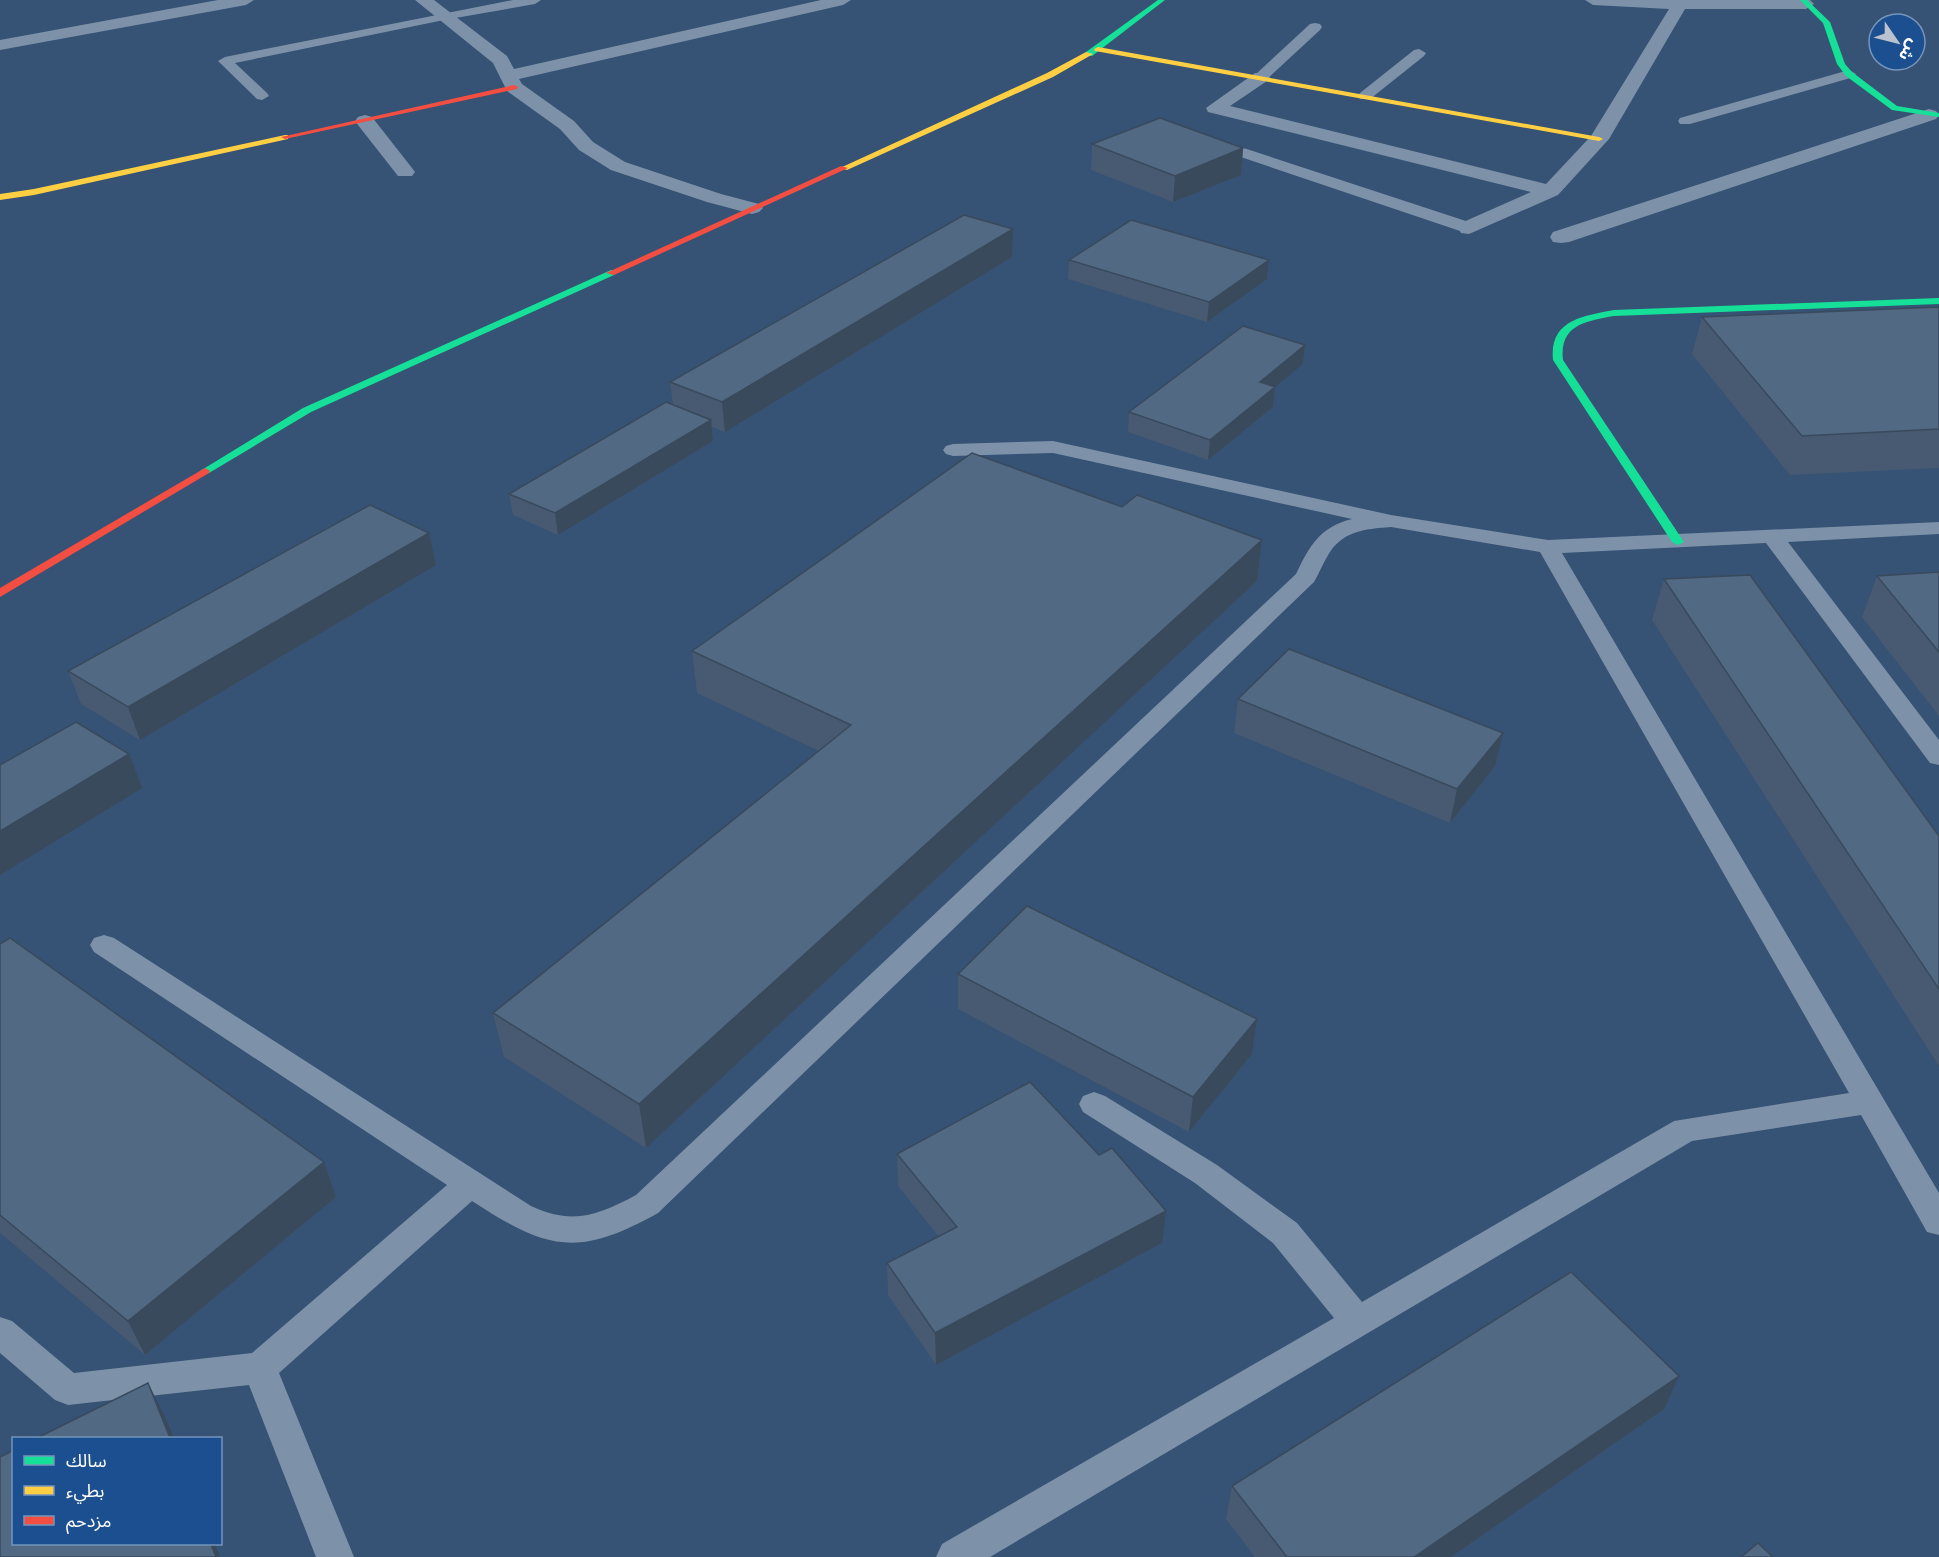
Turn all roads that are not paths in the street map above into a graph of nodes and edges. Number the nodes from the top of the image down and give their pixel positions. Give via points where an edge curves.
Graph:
1 (246, 0) edge
2 (423, 0) edge
3 (535, 0) edge
4 (843, 0) edge
5 (1162, 0) edge
6 (1593, 0) edge
7 (1804, 2) edge
8 (1680, 4) junction
9 (444, 16) junction
10 (1315, 27) dead end
11 (0, 45) edge
12 (1098, 49) junction
13 (1419, 53) dead end
14 (1849, 74) junction
15 (1261, 77) junction
16 (511, 82) junction
17 (262, 96) dead end
18 (1365, 96) junction
19 (1934, 115) edge
20 (365, 121) junction
21 (1685, 121) dead end
22 (1190, 135) edge
23 (1599, 140) junction
24 (405, 172) dead end
25 (1551, 191) junction
26 (0, 197) edge
27 (752, 208) junction
28 (1469, 228) joint
29 (1561, 237) dead end
30 (1939, 301) edge
31 (953, 450) dead end
32 (1391, 521) junction
33 (1939, 528) edge
34 (1773, 537) junction
35 (1678, 542) junction
36 (1548, 547) junction
37 (0, 593) edge
38 (1939, 757) edge
39 (104, 945) dead end
40 (1870, 1102) junction
41 (1094, 1104) dead end
42 (471, 1184) junction
43 (1939, 1222) edge
44 (1357, 1321) junction
45 (0, 1332) edge
46 (260, 1368) junction
47 (335, 1557) edge
48 (955, 1557) edge

1 - 11 street
2 - 9 street
3 - 9 lane
4 - 16 street
5 - 12 street
6 - 8 street
7 - 8 street
7 - 14 street via 1826,22 1841,64
8 - 23 street
9 - 16 street via 501,60
9 - 17 lane via 225,61
10 - 15 lane
12 - 15 street
12 - 27 street via 1050,75
13 - 18 lane
14 - 19 street via 1895,108
14 - 21 lane
15 - 18 street
15 - 25 street via 1215,108
16 - 20 street
16 - 27 street via 567,125 586,146 618,166
18 - 23 street
19 - 29 street
20 - 24 street
20 - 26 street
22 - 28 lane
23 - 25 street
25 - 28 street
27 - 37 street via 307,410
30 - 35 street via 1614,313 1578,323 1561,334 1556,346 1558,360
31 - 32 lane via 1053,447
32 - 36 lane
32 - 42 lane via 1363,522 1336,530 1318,548 1306,577 647,1204 608,1225 553,1229 519,1215
33 - 34 lane
34 - 35 lane
34 - 38 lane
35 - 36 lane
36 - 40 lane
39 - 42 lane
40 - 43 lane
40 - 44 lane via 1685,1130
41 - 44 lane via 1206,1174 1285,1233
42 - 46 lane
44 - 48 lane
45 - 46 lane via 68,1389
46 - 47 lane

